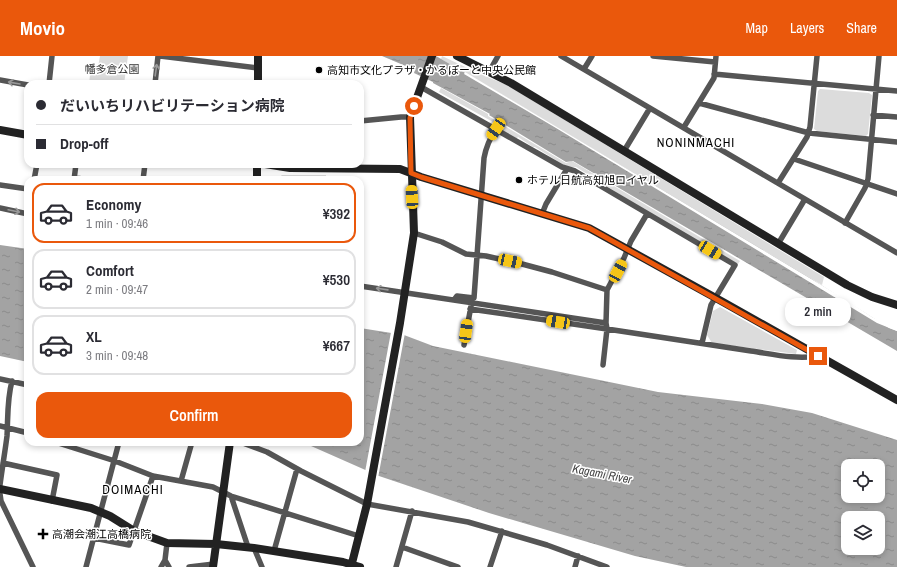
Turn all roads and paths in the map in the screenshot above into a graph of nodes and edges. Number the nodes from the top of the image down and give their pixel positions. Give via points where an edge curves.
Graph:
1 (52, 56) edge
2 (159, 56) edge
3 (258, 56) edge
4 (432, 56) edge
5 (457, 56) edge
6 (498, 56) edge
7 (561, 56) edge
8 (592, 56) edge
9 (653, 56) edge
10 (817, 56) edge
11 (879, 56) edge
12 (716, 59) edge
13 (258, 68) junction
14 (584, 69) junction
15 (489, 72) junction
16 (714, 74) junction
17 (0, 80) edge
18 (49, 80) edge
19 (155, 80) edge
20 (258, 80) edge
21 (814, 83) junction
22 (24, 84) edge
23 (421, 87) junction
24 (876, 89) junction
25 (897, 91) edge
26 (699, 103) junction
27 (650, 108) junction
28 (873, 115) junction
29 (410, 118) junction
30 (897, 118) edge
31 (364, 120) edge
32 (684, 127) junction
33 (496, 129) junction
34 (0, 130) edge
35 (809, 133) junction
36 (24, 134) edge
37 (871, 139) junction
38 (897, 142) edge
39 (624, 151) junction
40 (794, 159) junction
41 (362, 168) edge
42 (567, 169) junction
43 (411, 173) junction
44 (778, 183) junction
45 (866, 184) junction
46 (0, 185) edge
47 (24, 188) edge
48 (897, 194) edge
49 (481, 195) junction
50 (805, 199) junction
51 (0, 208) edge
52 (24, 213) edge
53 (542, 214) junction
54 (647, 214) junction
55 (845, 223) junction
56 (414, 233) junction
57 (778, 244) junction
58 (628, 249) junction
59 (897, 253) edge
60 (476, 255) junction
61 (364, 287) edge
62 (607, 290) junction
63 (405, 293) junction
64 (715, 298) junction
65 (454, 300) junction
66 (897, 305) edge
67 (471, 306) junction
68 (607, 326) junction
69 (702, 344) junction
70 (464, 346) dead end
71 (818, 356) junction
72 (603, 365) dead end
73 (0, 379) edge
74 (12, 381) junction
75 (24, 384) edge
76 (897, 400) edge
77 (0, 426) edge
78 (7, 427) junction
79 (24, 432) edge
80 (68, 446) edge
81 (118, 446) edge
82 (191, 446) edge
83 (230, 446) edge
84 (251, 446) edge
85 (115, 461) junction
86 (3, 463) junction
87 (297, 469) junction
88 (153, 476) junction
89 (181, 481) junction
90 (0, 485) edge
91 (0, 489) edge
92 (0, 494) edge
93 (227, 494) junction
94 (52, 500) junction
95 (367, 504) junction
96 (412, 511) junction
97 (101, 512) junction
98 (284, 513) junction
99 (134, 531) junction
100 (502, 531) junction
101 (359, 536) junction
102 (94, 538) junction
103 (167, 543) junction
104 (216, 544) junction
105 (251, 547) junction
106 (402, 547) junction
107 (274, 551) junction
108 (578, 556) junction
109 (165, 560) junction
110 (213, 565) edge
111 (351, 565) edge
112 (33, 567) edge
113 (86, 567) edge
114 (161, 567) edge
115 (169, 567) edge
116 (189, 567) edge
117 (262, 567) edge
118 (360, 567) edge
119 (396, 567) edge
120 (458, 567) edge
121 (490, 567) edge
122 (575, 567) edge
123 (607, 567) edge

1 - 18 street
2 - 13 street
19 -> 2 street
3 - 13 street
4 - 23 street
5 - 15 street
6 - 15 street
7 - 14 street
8 - 14 street
9 - 12 street
10 - 21 street
11 - 24 street
12 - 16 street
13 - 20 street
14 - 27 street
15 - 39 street
16 - 21 street
16 - 26 street
22 -> 17 street
21 - 24 street
21 - 35 street
23 - 29 street
23 - 33 street
24 - 25 street
24 - 28 street
26 - 32 street
26 - 35 street
27 - 32 street
27 - 39 street
28 - 30 street
28 - 37 street
29 - 31 street via 401,116
29 - 43 street
32 - 44 street
33 - 42 street
33 - 49 street via 485,151
34 - 36 street
35 - 37 street
35 - 40 street
37 - 38 street
37 - 45 street
39 - 57 street
40 - 44 street
40 - 45 street
41 - 43 street via 400,169
42 - 53 street
42 - 54 street via 575,171
43 - 49 street
43 - 56 street
44 - 50 street
45 - 48 street
45 - 55 street
46 - 47 street
49 - 53 street
49 - 60 street
50 - 55 street
50 - 57 street
51 -> 52 street
53 - 58 street via 589,228
54 - 58 street
54 - 64 street via 735,265
55 - 59 street
56 - 60 street via 442,242 466,254
56 - 63 street
57 - 66 street via 856,290
58 - 62 street
58 - 64 street
60 - 62 street via 552,272
60 - 65 street via 474,298 457,296
63 -> 61 street
62 - 68 street
63 - 65 street
63 - 95 street
64 - 69 street
64 - 71 street
65 - 67 street
67 - 68 street
67 - 70 street
68 - 69 street
68 - 72 street
69 - 71 street via 797,357
71 - 76 street
73 - 74 street
74 - 75 street
74 - 78 street
77 - 78 street
78 - 79 street
78 - 86 street
80 - 85 street
81 - 85 street
82 - 89 street
83 - 93 street
84 - 87 street
85 - 88 street
85 - 97 street
86 - 90 street
86 - 94 street via 57,475
87 - 95 street
87 - 98 street
88 - 89 street
88 - 99 street
89 - 93 street via 213,487
91 - 94 street
92 - 112 street
93 - 98 street
93 - 104 street
93 - 105 street
94 - 97 street
95 - 96 street
95 - 101 street
96 - 100 street
96 - 106 street
97 - 99 street
97 - 102 street
98 - 101 street
98 - 107 street
99 - 102 street via 129,545
99 - 103 street
100 - 108 street
100 - 121 street
101 - 111 street
102 - 113 street
103 - 104 street
103 - 109 street
104 - 105 street
104 - 110 street
105 - 107 street
105 - 117 street
106 - 119 street
106 - 120 street
107 - 111 street
108 - 122 street
108 - 123 street
109 - 114 street
109 - 115 street
110 - 116 street
111 - 118 street

